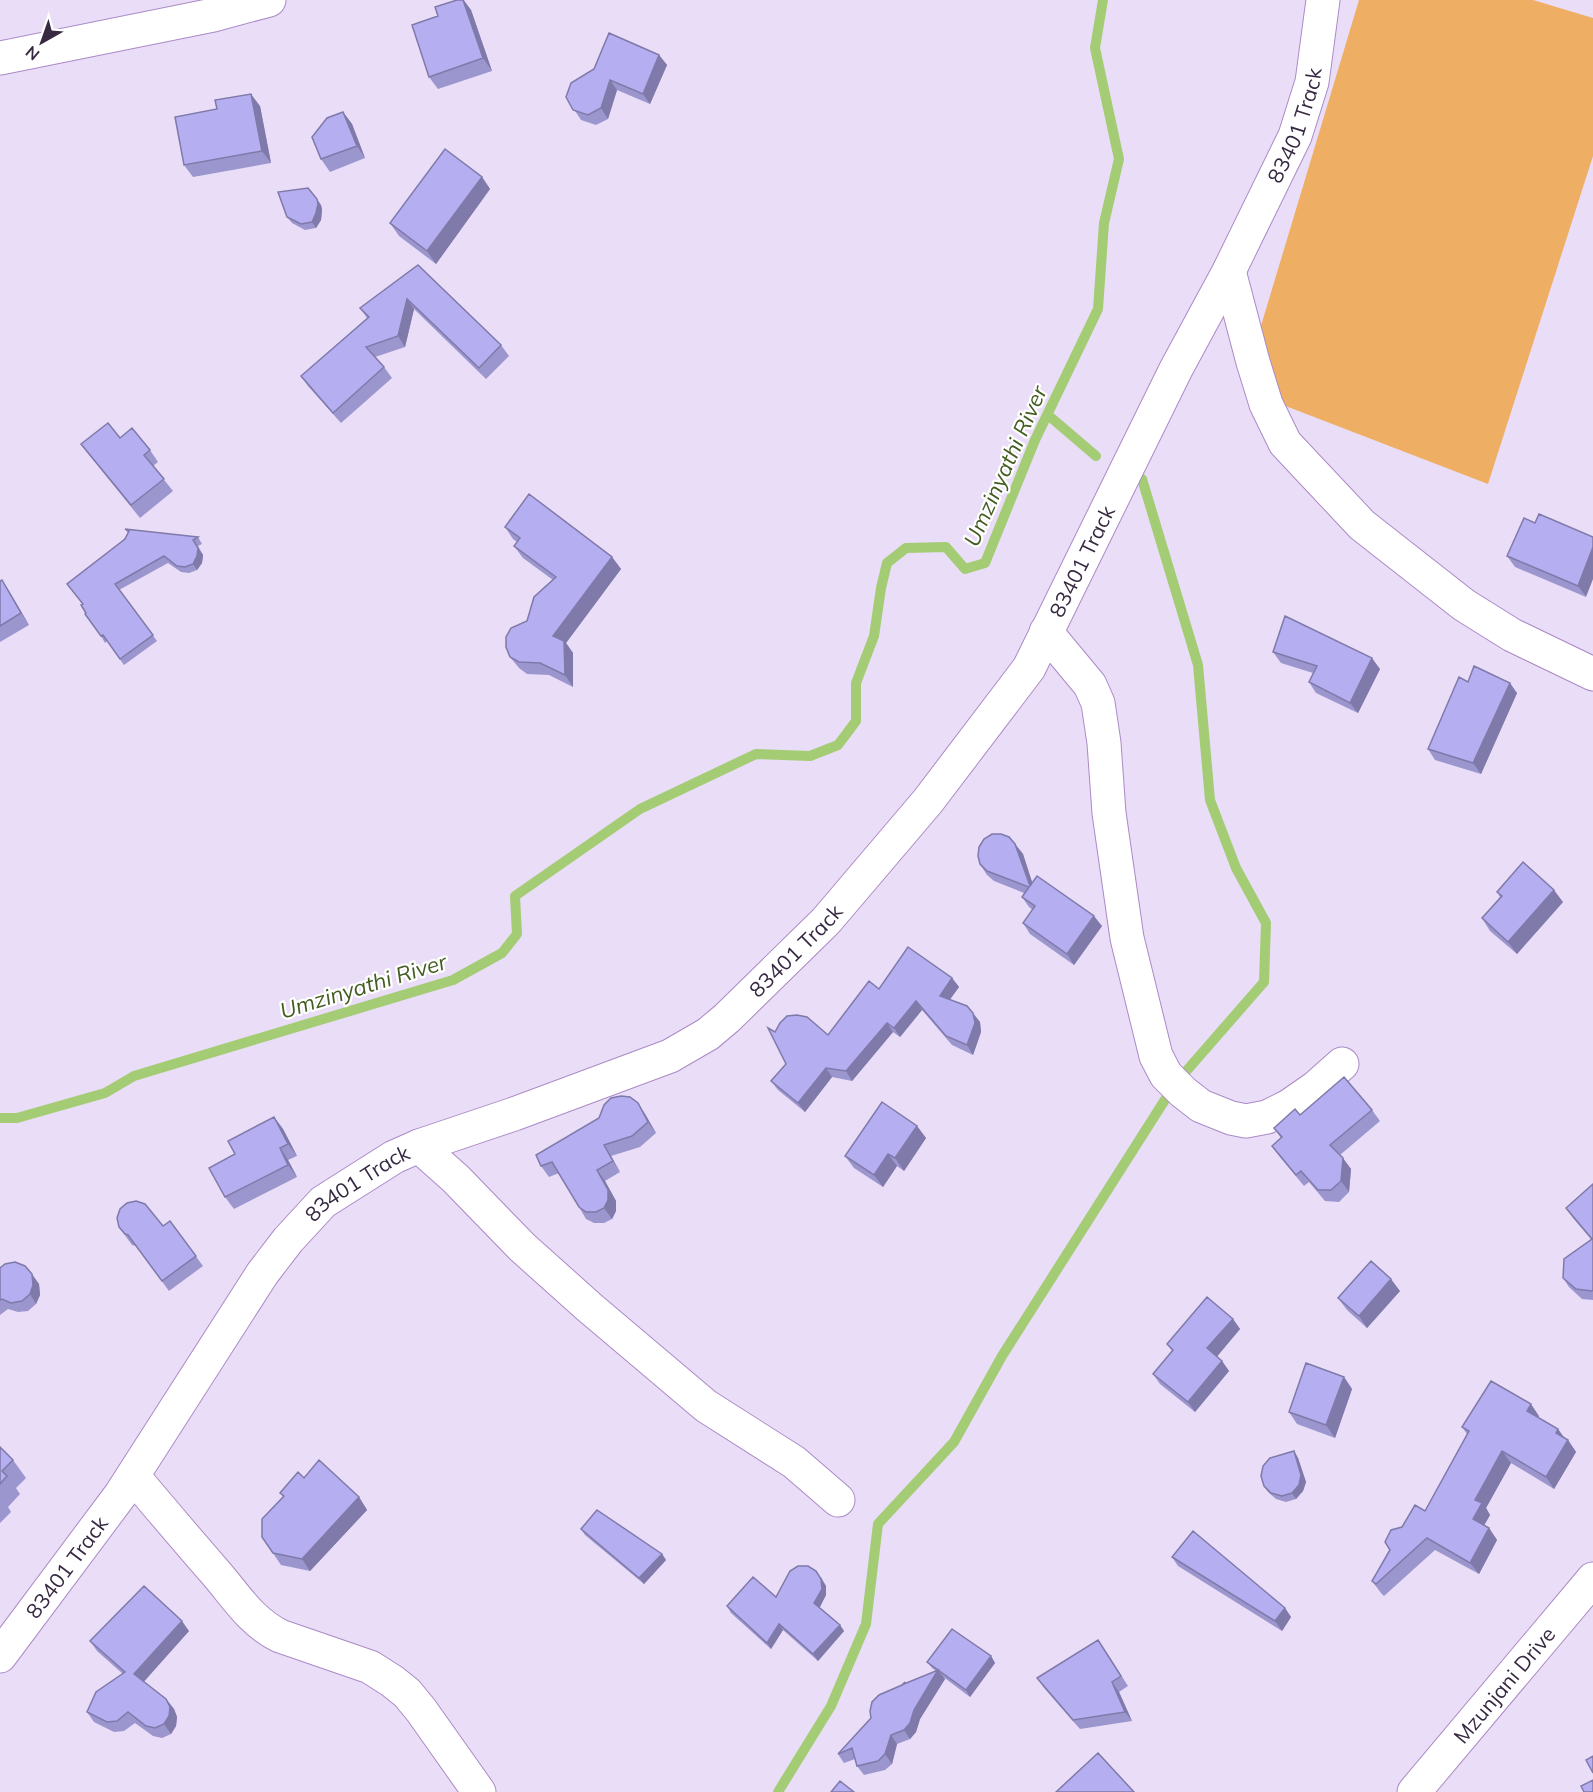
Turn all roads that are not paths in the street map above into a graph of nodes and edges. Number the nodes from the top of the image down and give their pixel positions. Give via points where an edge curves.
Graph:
1 (269, 0) edge
2 (1323, 0) edge
3 (0, 58) edge
4 (1229, 271) junction
5 (1046, 632) junction
6 (1593, 674) edge
7 (1342, 1064) dead end
8 (419, 1146) junction
9 (133, 1476) junction
10 (838, 1500) dead end
11 (1593, 1579) edge
12 (0, 1656) edge
13 (479, 1792) edge
14 (1414, 1792) edge

1 - 3 street
2 - 4 street, 83401 Track via 1312,82 1295,136
4 - 5 street, 83401 Track
4 - 6 street via 1266,404 1285,443 1362,525 1464,605
5 - 7 street via 1090,685 1098,703 1127,938 1156,1056 1166,1075 1201,1106 1246,1121 1267,1117 1288,1106
5 - 8 street, 83401 Track via 1029,668 928,801 826,921 708,1034 670,1056
8 - 9 street, 83401 Track via 394,1157 323,1202 288,1240 262,1274
8 - 10 street via 522,1247 706,1406 794,1462
9 - 12 street, 83401 Track
9 - 13 street via 249,1615 280,1636 370,1667 392,1681 421,1710
11 - 14 street, Mzunjani Drive

